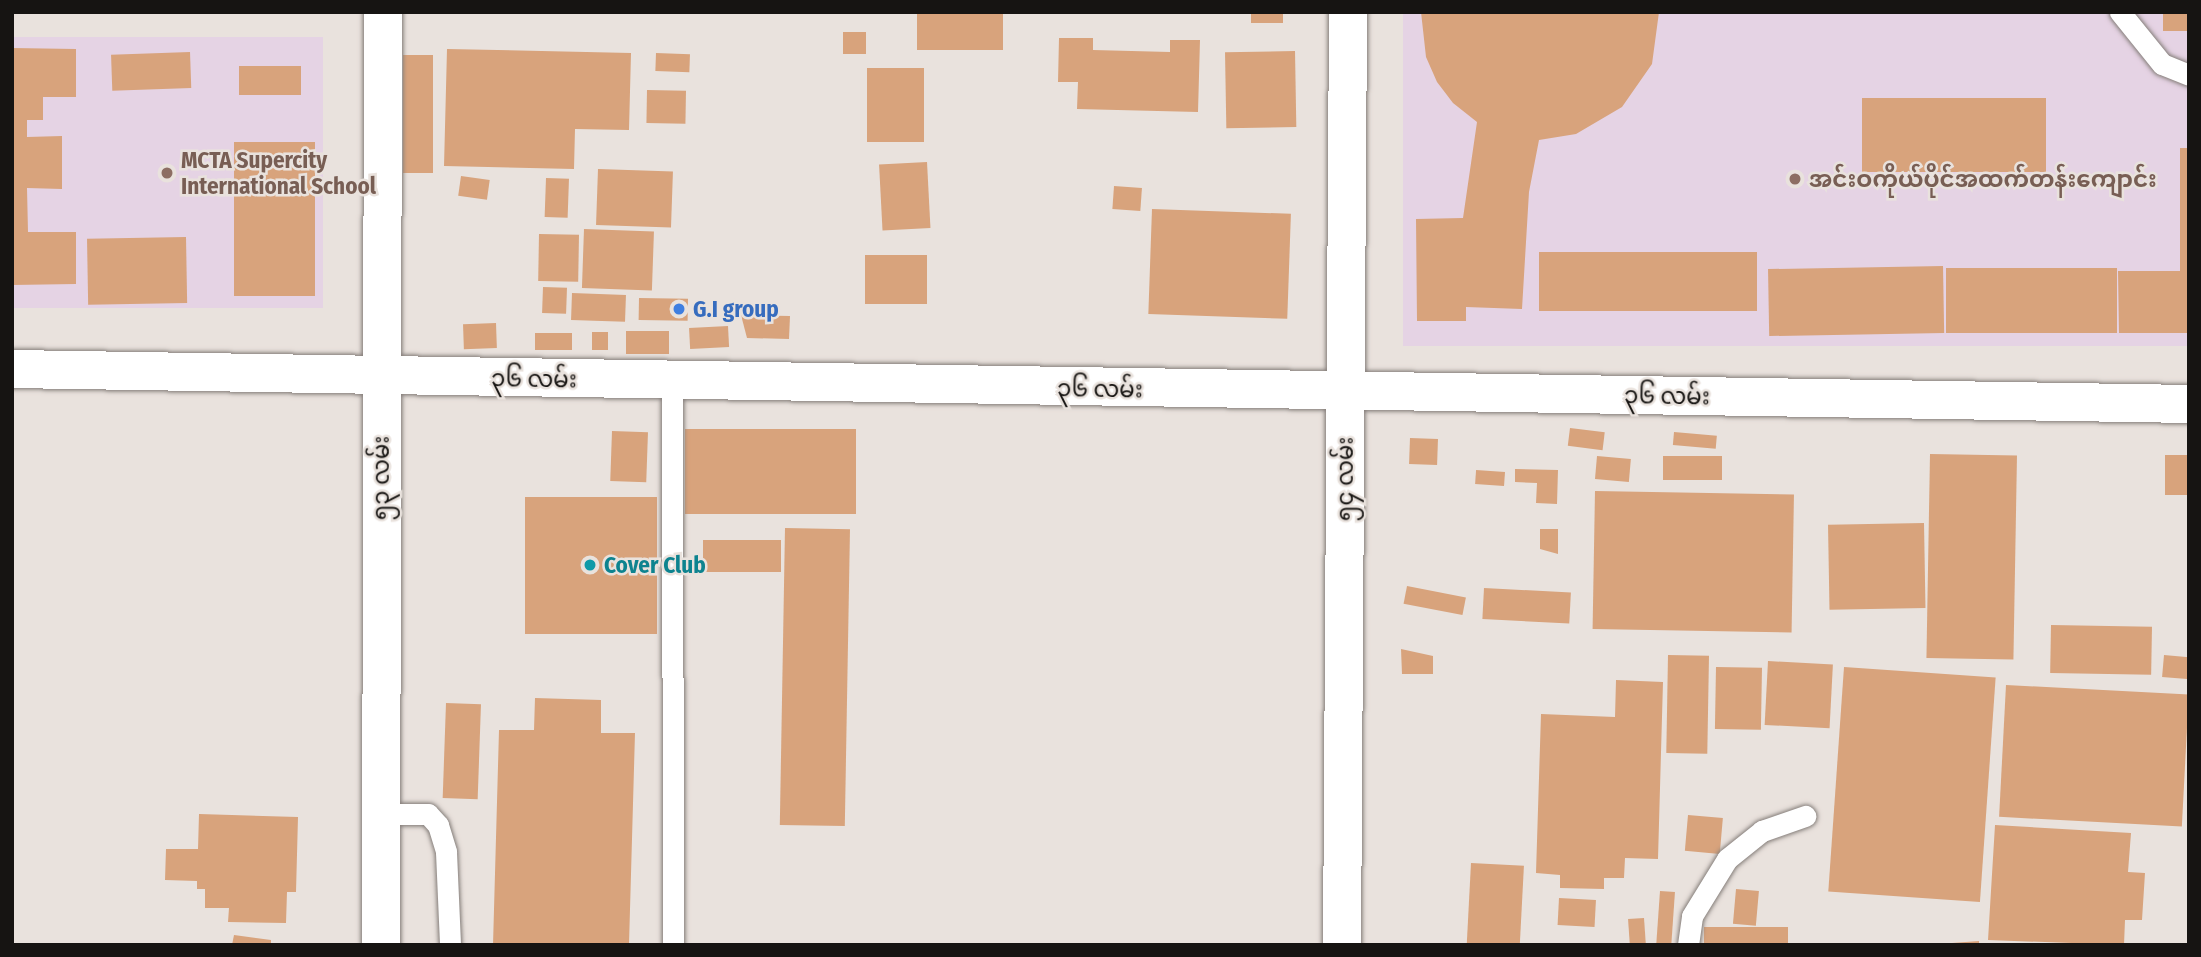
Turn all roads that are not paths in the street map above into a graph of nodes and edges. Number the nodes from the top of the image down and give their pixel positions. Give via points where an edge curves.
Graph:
1 (383, 12) edge
2 (1348, 12) edge
3 (2120, 12) edge
4 (2189, 75) edge
5 (12, 369) edge
6 (380, 376) junction
7 (671, 382) junction
8 (1346, 391) junction
9 (2189, 404) edge
10 (381, 814) junction
11 (1805, 816) dead end
12 (381, 945) edge
13 (450, 945) edge
14 (673, 945) edge
15 (1342, 945) edge
16 (1688, 945) edge

1 - 6 street, ၅၃ လမ်း
2 - 8 street, ၅၄ လမ်း
3 - 4 lane via 2162,64
5 - 6 street, ၃၆ လမ်း
6 - 7 street, ၃၆ လမ်း
6 - 10 street, ၅၃ လမ်း
7 - 8 street, ၃၆ လမ်း
7 - 14 lane
8 - 9 street, ၃၆ လမ်း
8 - 15 street, ၅၄ လမ်း
10 - 12 street, ၅၃ လမ်း
10 - 13 lane via 428,814 438,825 446,852
11 - 16 lane via 1762,831 1727,859 1692,916

